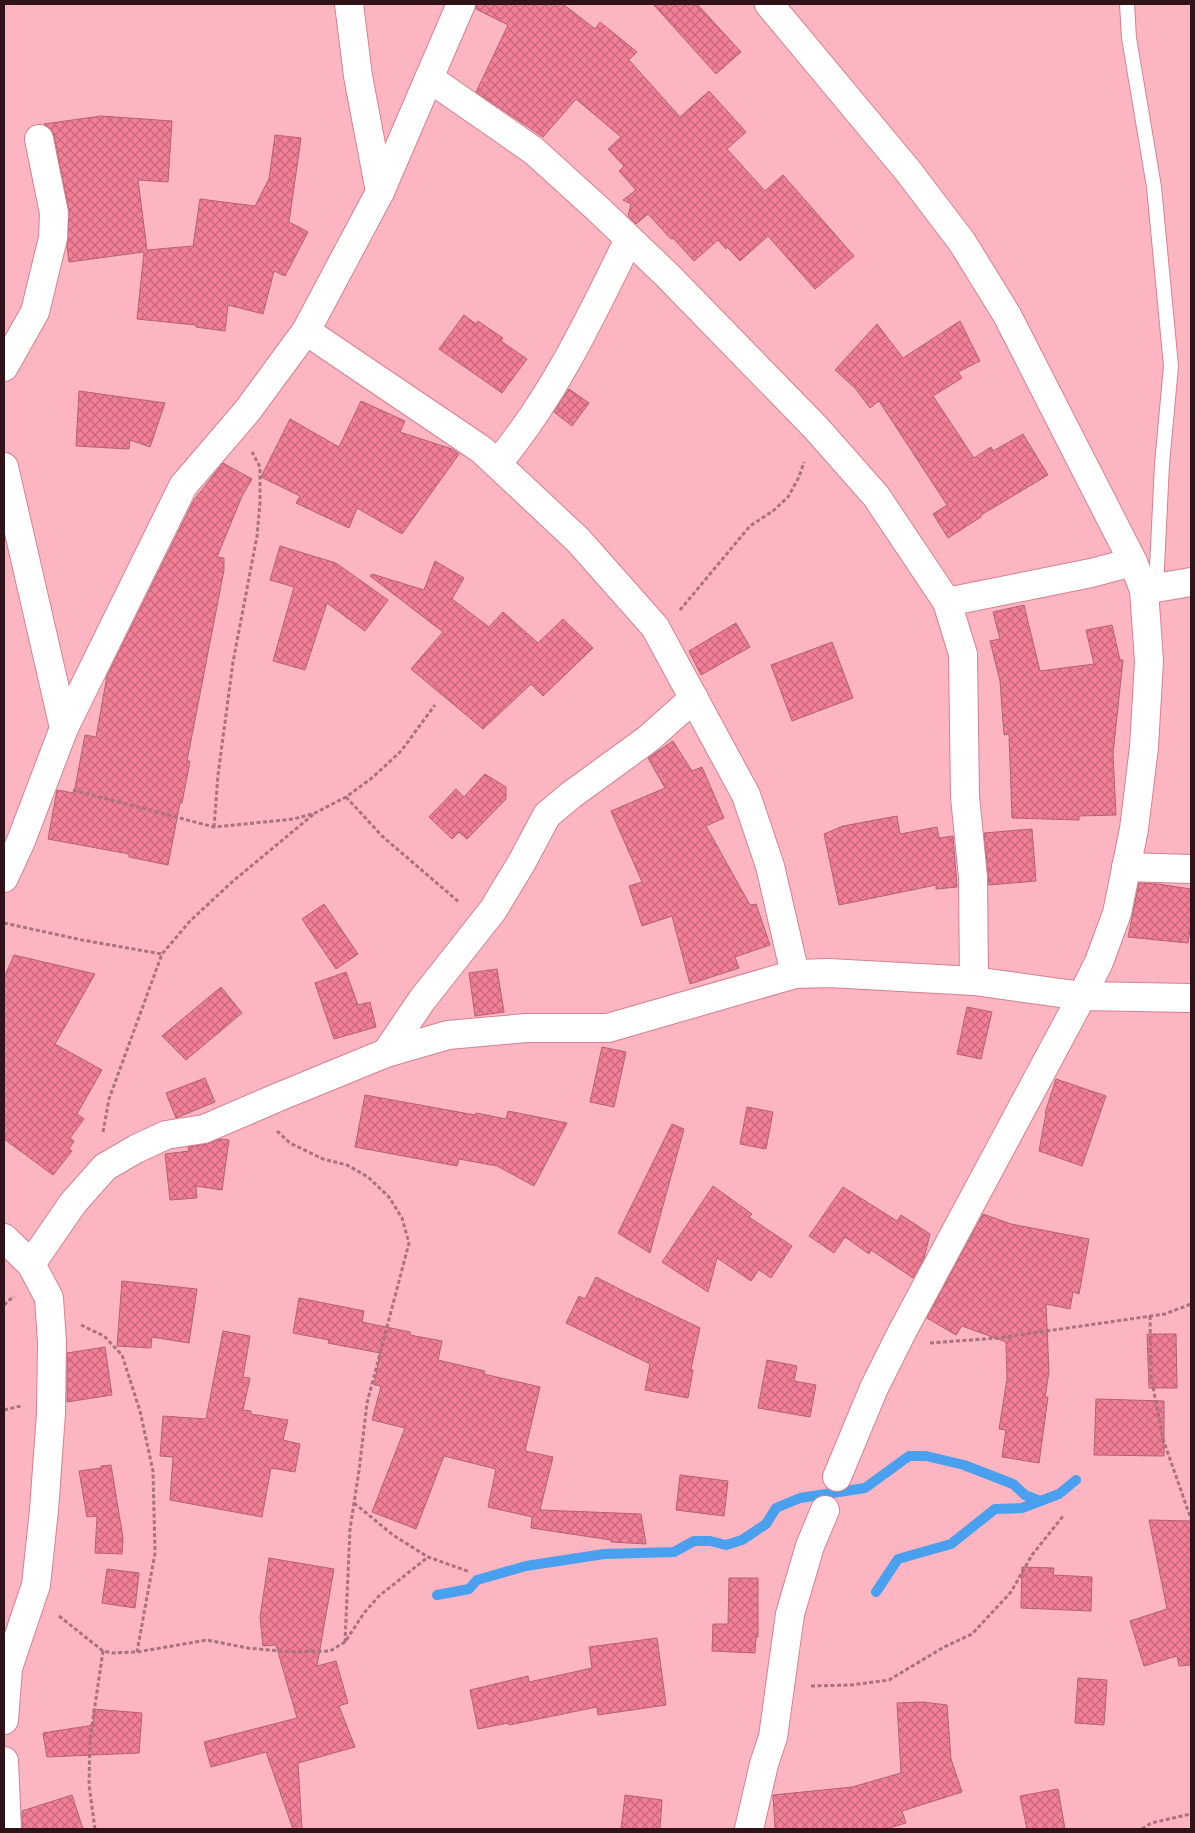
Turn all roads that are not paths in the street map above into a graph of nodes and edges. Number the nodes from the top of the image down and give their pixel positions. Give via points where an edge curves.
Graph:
1 (349, 4) edge
2 (462, 4) edge
3 (768, 4) edge
4 (1127, 4) edge
5 (429, 78) junction
6 (39, 139) dead end
7 (380, 192) junction
8 (629, 239) junction
9 (306, 331) junction
10 (4, 367) edge
11 (497, 464) junction
12 (4, 467) edge
13 (1133, 562) junction
14 (1191, 582) edge
15 (1150, 589) junction
16 (947, 602) junction
17 (694, 698) junction
18 (64, 728) junction
19 (1126, 867) junction
20 (1191, 870) edge
21 (4, 878) edge
22 (795, 974) junction
23 (974, 981) junction
24 (1082, 996) junction
25 (1191, 998) edge
26 (386, 1054) junction
27 (4, 1238) edge
28 (31, 1264) junction
29 (836, 1476) dead end
30 (825, 1510) dead end
31 (4, 1720) edge
32 (4, 1761) edge
33 (7, 1829) edge
34 (749, 1829) edge

1 - 7 street via 358,76
2 - 5 street
3 - 13 street via 908,171 962,242 1007,315
4 - 15 lane via 1129,38 1154,187 1171,366
5 - 7 street
5 - 8 street via 534,151
6 - 10 street via 54,213 53,238 35,312
7 - 9 street
8 - 11 street via 560,374 512,447
8 - 16 street via 816,428 876,496
9 - 11 street via 482,450
9 - 18 street via 238,422 183,486
11 - 17 street via 578,540 655,628
12 - 18 street
13 - 15 street
13 - 16 street via 1091,574
14 - 15 street
15 - 19 street via 1144,747
16 - 23 street via 963,654 965,797 973,877
17 - 22 street via 746,795 770,866
17 - 26 street via 648,739 547,814 493,910 422,1000
18 - 21 street
19 - 20 street
19 - 24 street via 1117,913
22 - 23 street
22 - 26 street via 608,1028 526,1028 448,1035
23 - 24 street
24 - 25 street
24 - 29 street via 895,1346
26 - 28 street via 204,1129 166,1135 105,1167 73,1203
27 - 28 street
28 - 31 street via 49,1298 51,1413 36,1585 8,1668
30 - 34 street via 810,1546 790,1614 773,1737
32 - 33 street

